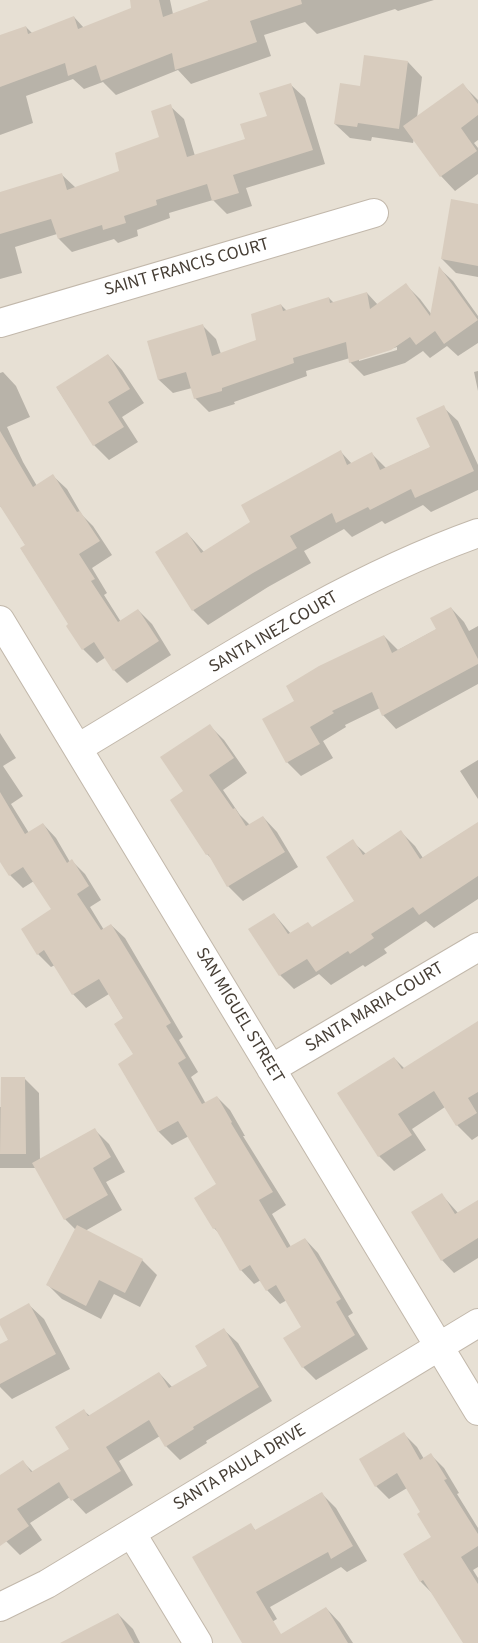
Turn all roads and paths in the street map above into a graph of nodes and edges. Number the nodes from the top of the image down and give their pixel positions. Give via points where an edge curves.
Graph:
1 (374, 213) dead end
2 (0, 323) edge
3 (478, 533) edge
4 (0, 620) edge
5 (78, 748) junction
6 (478, 947) edge
7 (271, 1069) junction
8 (478, 1323) edge
9 (439, 1347) junction
10 (478, 1412) edge
11 (132, 1534) junction
12 (0, 1607) edge
13 (198, 1643) edge

1 - 2 street, SAINT FRANCIS COURT
3 - 5 street, SANTA INEZ COURT via 383,572 293,619
4 - 5 street, SAN MIGUEL STREET
5 - 7 street, SAN MIGUEL STREET
6 - 7 street, SANTA MARIA COURT
7 - 9 street, SAN MIGUEL STREET
8 - 9 street, SANTA PAULA DRIVE
9 - 10 street, SAN MIGUEL STREET
9 - 11 street, SANTA PAULA DRIVE
11 - 12 street, SANTA PAULA DRIVE via 47,1584
11 - 13 street

